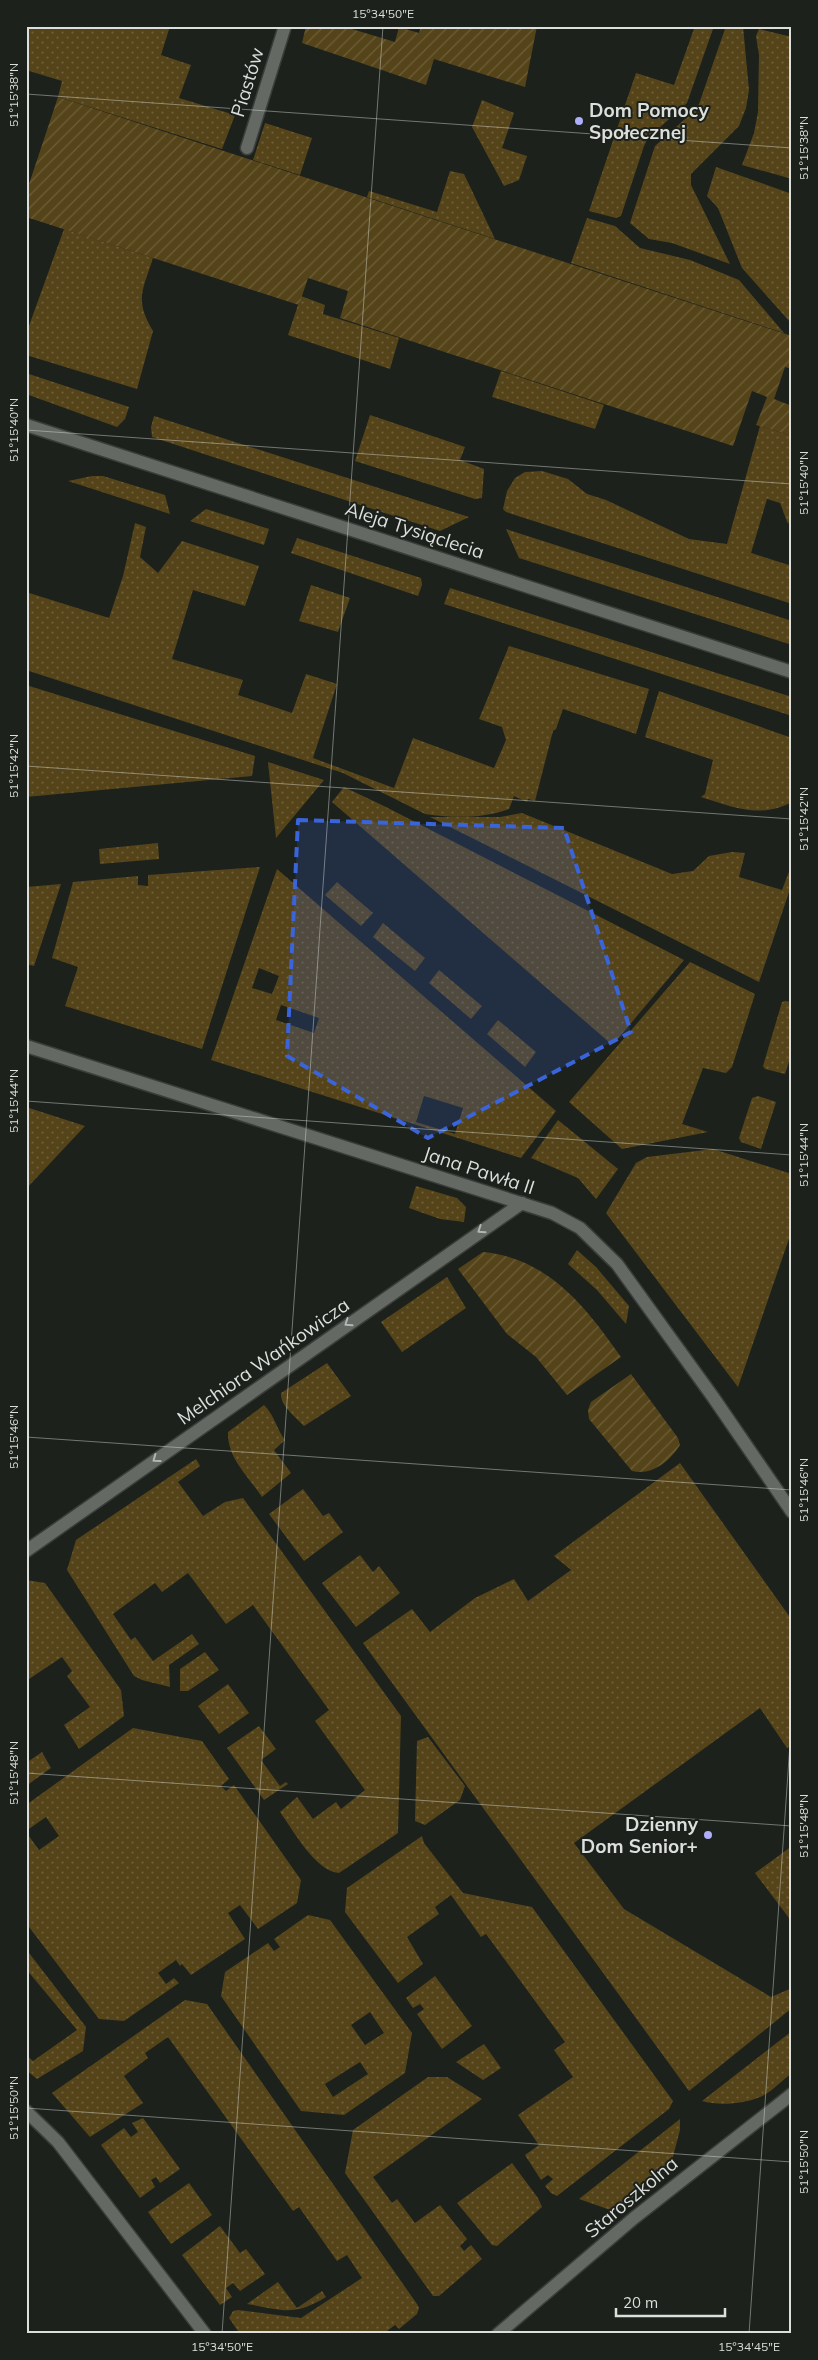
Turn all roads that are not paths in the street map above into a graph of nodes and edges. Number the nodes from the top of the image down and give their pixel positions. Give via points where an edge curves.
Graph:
1 (285, 26) edge
2 (247, 148) dead end
3 (26, 425) edge
4 (792, 672) edge
5 (26, 1046) edge
6 (522, 1203) junction
7 (792, 1512) edge
8 (26, 1551) edge
9 (792, 2094) edge
10 (26, 2111) edge
11 (205, 2334) edge
12 (498, 2334) edge

1 - 2 street, Piastów
3 - 4 street, Aleja Tysiąclecia
5 - 6 street, Jana Pawła II
6 - 7 street, Jana Pawła II via 552,1213 580,1228 617,1264
6 -> 8 street, Melchiora Wańkowicza
9 - 12 street, Staroszkolna via 634,2218
10 - 11 street via 58,2142

